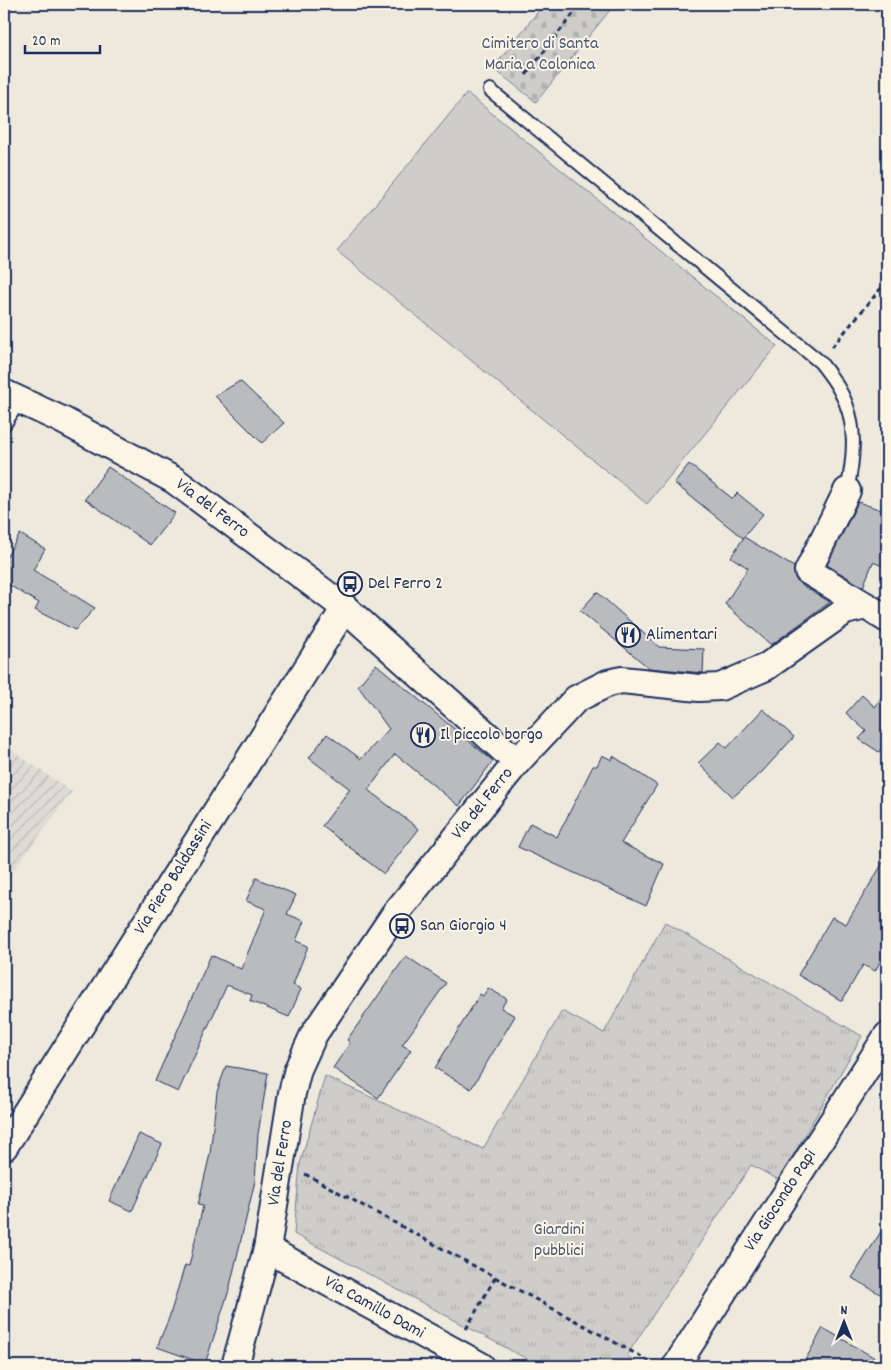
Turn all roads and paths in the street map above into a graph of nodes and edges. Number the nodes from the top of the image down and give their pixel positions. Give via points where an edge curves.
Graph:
1 (573, 14) dead end
2 (526, 75) dead end
3 (490, 90) dead end
4 (887, 280) edge
5 (820, 362) junction
6 (12, 397) edge
7 (4, 425) edge
8 (846, 491) joint
9 (345, 608) junction
10 (876, 612) edge
11 (517, 762) junction
12 (887, 1036) edge
13 (4, 1148) edge
14 (280, 1160) junction
15 (267, 1249) junction
16 (495, 1278) junction
17 (453, 1351) junction
18 (235, 1366) edge
19 (481, 1366) edge
20 (659, 1366) edge
21 (676, 1366) edge

1 - 2 path
3 - 5 lane
4 - 5 path
5 - 8 lane via 841,392 852,424 853,460
6 - 7 lane
6 - 9 street, Via del Ferro via 174,480
8 - 10 street via 808,570
9 - 11 street, Via del Ferro
9 - 13 street, Via Piero Baldassini
10 - 11 street via 845,611 766,667 720,687 683,687 622,680 608,683 576,699
11 - 14 street, Via del Ferro via 395,914 314,1034 298,1069
12 - 21 street, Via Giocondo Papi
14 - 15 street, Via del Ferro
14 - 16 path
15 - 17 street, Via Camillo Dami
15 - 18 street, Via del Ferro
16 - 17 path
16 - 20 path
17 - 19 street, Via Camillo Dami

